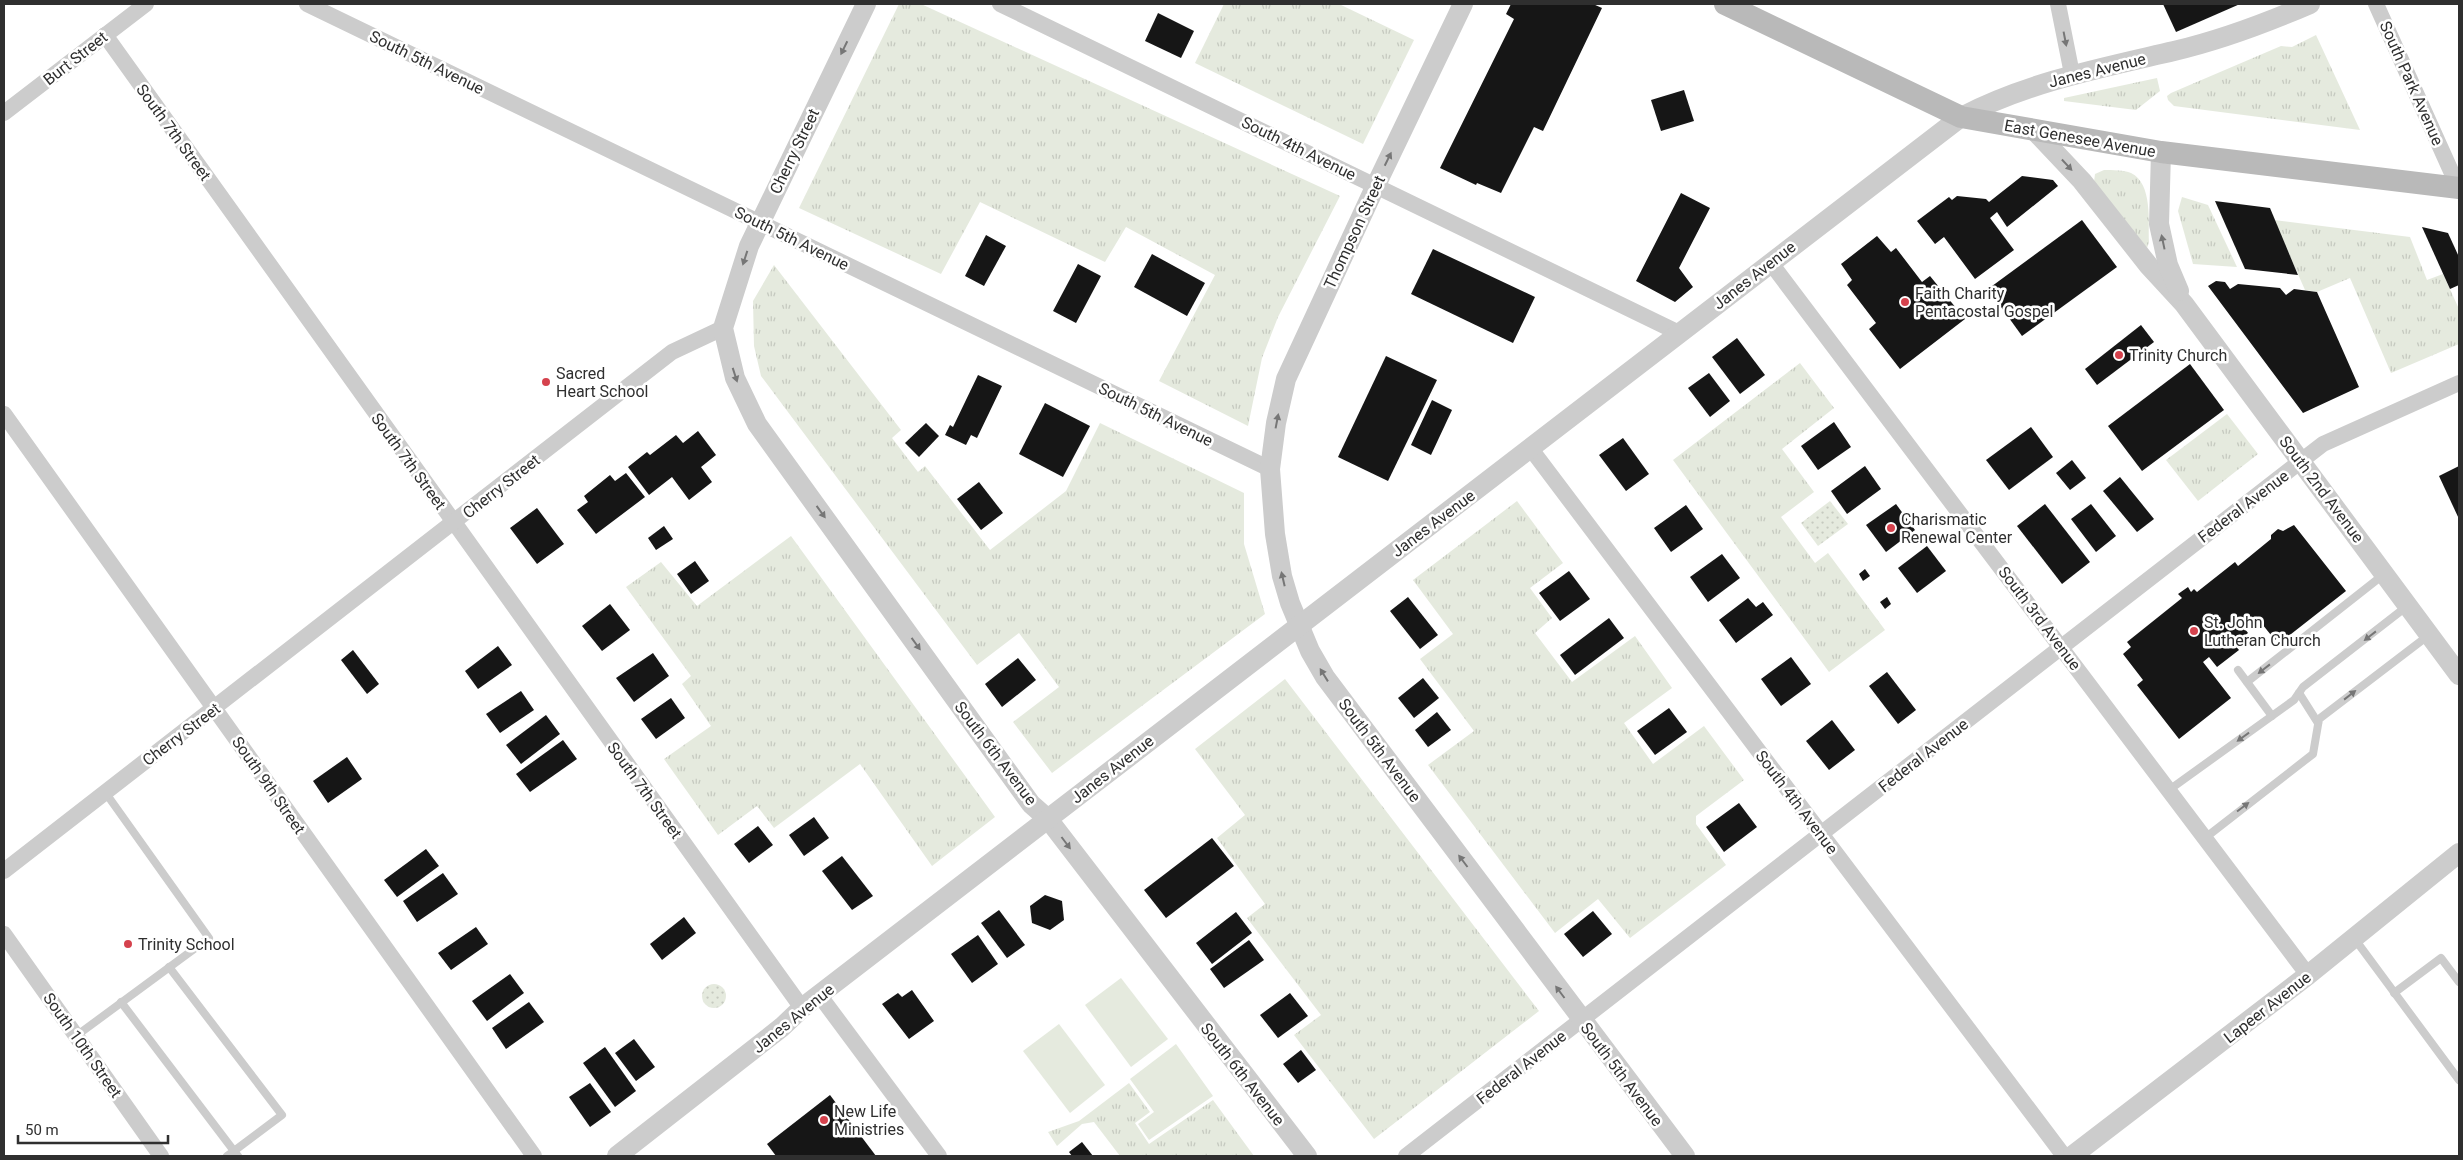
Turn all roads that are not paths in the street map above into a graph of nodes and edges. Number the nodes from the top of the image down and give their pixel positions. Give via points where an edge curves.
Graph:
1 (146, 4) edge
2 (307, 4) edge
3 (866, 4) edge
4 (1000, 4) edge
5 (1463, 4) edge
6 (1725, 4) edge
7 (2058, 4) edge
8 (2310, 4) edge
9 (2376, 4) edge
10 (105, 35) junction
11 (2072, 74) junction
12 (4, 113) edge
13 (1961, 117) junction
14 (2034, 129) junction
15 (2161, 152) junction
16 (1376, 184) junction
17 (2459, 188) edge
18 (759, 222) junction
19 (1770, 262) junction
20 (2184, 304) junction
21 (723, 328) junction
22 (1679, 333) junction
23 (2459, 383) edge
24 (4, 414) edge
25 (1530, 449) junction
26 (2302, 462) junction
27 (1270, 469) junction
28 (454, 523) junction
29 (2384, 574) junction
30 (2408, 605) junction
31 (1299, 625) junction
32 (2429, 635) junction
33 (2062, 646) junction
34 (2238, 670) dead end
35 (2459, 675) edge
36 (2248, 682) junction
37 (2299, 693) junction
38 (214, 708) junction
39 (2272, 716) junction
40 (2318, 723) junction
41 (2169, 790) junction
42 (105, 792) junction
43 (1048, 819) junction
44 (1822, 834) junction
45 (2205, 838) junction
46 (2459, 853) edge
47 (4, 871) edge
48 (4, 934) edge
49 (2354, 938) junction
50 (169, 967) junction
51 (2308, 975) junction
52 (2459, 982) edge
53 (2394, 993) junction
54 (820, 996) junction
55 (121, 1002) junction
56 (802, 1008) junction
57 (1581, 1020) junction
58 (76, 1036) junction
59 (2459, 1080) edge
60 (236, 1153) edge
61 (161, 1156) edge
62 (227, 1156) edge
63 (534, 1156) edge
64 (617, 1156) edge
65 (938, 1156) edge
66 (1307, 1156) edge
67 (1406, 1156) edge
68 (1685, 1156) edge
69 (2064, 1156) edge
70 (2072, 1156) edge

1 - 10 street, Burt Street
2 - 18 street, South 5th Avenue
3 -> 18 street, Cherry Street
4 - 16 street, South 4th Avenue
16 -> 5 street, Thompson Street
6 - 13 main road, East Genesee Avenue
7 -> 11 street
8 - 11 street, Janes Avenue via 2205,43
9 - 17 street, South Park Avenue
10 - 12 street, Burt Street
10 - 28 street, South 7th Street
11 - 13 street, Janes Avenue via 2013,93
13 - 14 main road, East Genesee Avenue
13 - 19 street, Janes Avenue
14 - 15 main road, East Genesee Avenue
14 -> 20 street, South 2nd Avenue via 2082,181 2149,266
15 - 17 main road, East Genesee Avenue
20 -> 15 street, South 2nd Avenue via 2168,265 2159,224
16 - 22 street, South 4th Avenue
27 -> 16 street, Thompson Street via 1286,379
18 -> 21 street, Cherry Street
18 - 27 street, South 5th Avenue
19 - 22 street, Janes Avenue
19 - 33 street, South 3rd Avenue
20 - 26 street, South 2nd Avenue
21 - 28 street, Cherry Street via 672,352
21 -> 43 street, South 6th Avenue via 735,378 757,424 1031,804
22 - 25 street, Janes Avenue
23 - 26 street, Federal Avenue via 2323,444
24 - 38 street, South 9th Street
25 - 31 street, Janes Avenue
25 - 44 street, South 4th Avenue
26 - 29 street, South 2nd Avenue
26 - 33 street, Federal Avenue
31 -> 27 street, South 5th Avenue via 1282,576
28 - 38 street, Cherry Street
28 - 56 street, South 7th Street
29 - 30 street, South 2nd Avenue
29 -> 36 lane
30 - 32 street, South 2nd Avenue
30 -> 37 lane
31 - 43 street, Janes Avenue
57 -> 31 street, South 5th Avenue via 1325,677
32 - 35 street, South 2nd Avenue
40 -> 32 lane via 2319,719
33 - 41 street, South 3rd Avenue
33 - 44 street, Federal Avenue
34 - 36 lane
36 - 39 lane
37 - 39 lane
37 - 40 lane
38 - 42 street, Cherry Street
38 - 63 street, South 9th Street
39 -> 41 lane
45 -> 40 lane via 2313,754
41 - 45 street, South 3rd Avenue
42 - 47 street, Cherry Street
42 - 50 lane via 209,938
43 - 54 street, Janes Avenue
43 -> 66 street, South 6th Avenue
44 - 57 street, Federal Avenue
44 - 69 street, South 4th Avenue
45 - 51 street, South 3rd Avenue
46 - 49 street, Lapeer Avenue
48 - 58 street, South 10th Street
49 - 51 street, Lapeer Avenue
49 - 53 lane
50 - 55 lane
50 - 60 lane via 282,1115
51 - 70 street, Lapeer Avenue
52 - 53 lane via 2441,958
53 - 59 lane
54 - 56 street, Janes Avenue
54 - 65 street
55 - 58 lane
55 - 60 lane
56 - 64 street, Janes Avenue
57 - 67 street, Federal Avenue
57 - 68 street, South 5th Avenue
58 - 61 street, South 10th Street
60 - 62 lane

